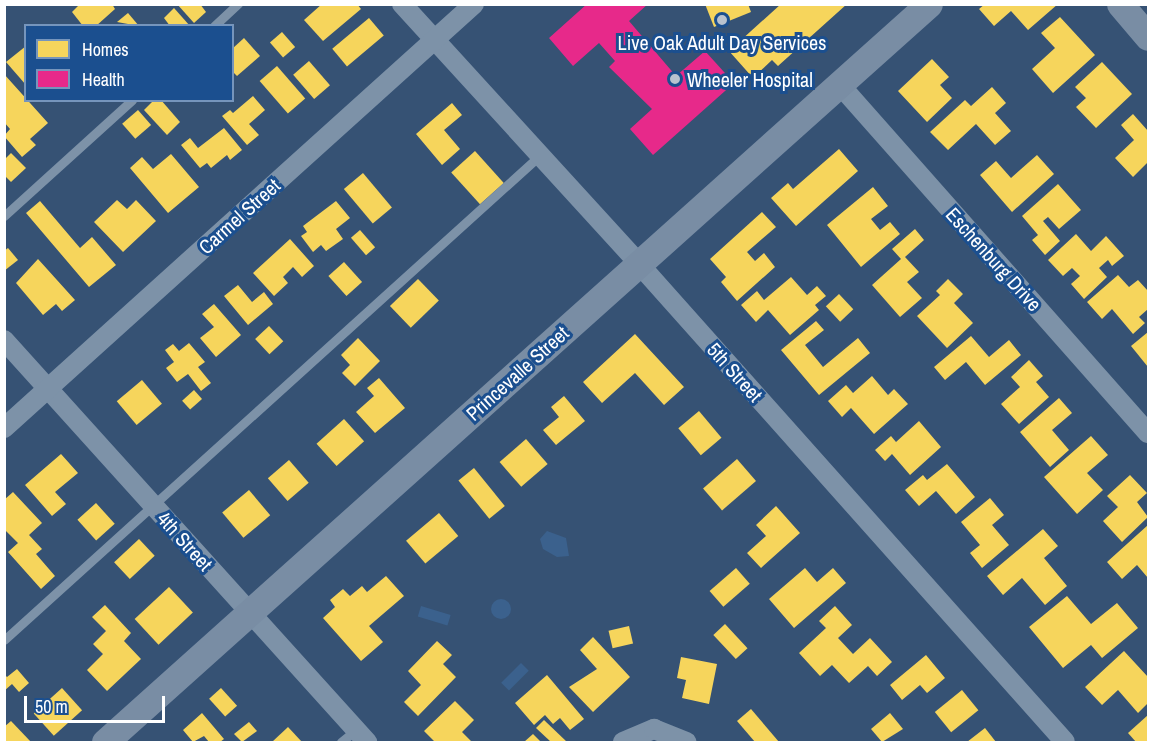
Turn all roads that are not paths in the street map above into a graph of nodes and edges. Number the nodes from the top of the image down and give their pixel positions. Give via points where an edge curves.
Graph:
1 (238, 4) edge
2 (402, 4) edge
3 (474, 4) edge
4 (929, 4) edge
5 (1120, 4) edge
6 (216, 24) edge
7 (1149, 37) edge
8 (433, 41) junction
9 (840, 85) junction
10 (130, 102) edge
11 (540, 156) junction
12 (4, 216) edge
13 (639, 264) junction
14 (4, 340) edge
15 (48, 388) junction
16 (4, 428) edge
17 (1149, 433) edge
18 (155, 507) junction
19 (250, 614) junction
20 (4, 640) edge
21 (355, 738) edge
22 (105, 742) edge
23 (623, 742) edge
24 (687, 742) edge
25 (1065, 742) edge

1 - 6 lane
2 - 8 street, 5th Street
3 - 8 street, Carmel Street
4 - 9 street, Princevalle Street
5 - 7 street
8 - 11 street, 5th Street
8 - 15 street, Carmel Street
9 - 13 street, Princevalle Street
9 - 17 street, Eschenburg Drive
10 - 12 lane
11 - 13 street, 5th Street
11 - 18 lane
13 - 19 street, Princevalle Street
13 - 25 street, 5th Street
14 - 15 street, 4th Street
15 - 16 street, Carmel Street
15 - 18 street, 4th Street
18 - 19 street, 4th Street
18 - 20 lane
19 - 21 street, 4th Street
19 - 22 street, Princevalle Street
23 - 24 street via 654,729

